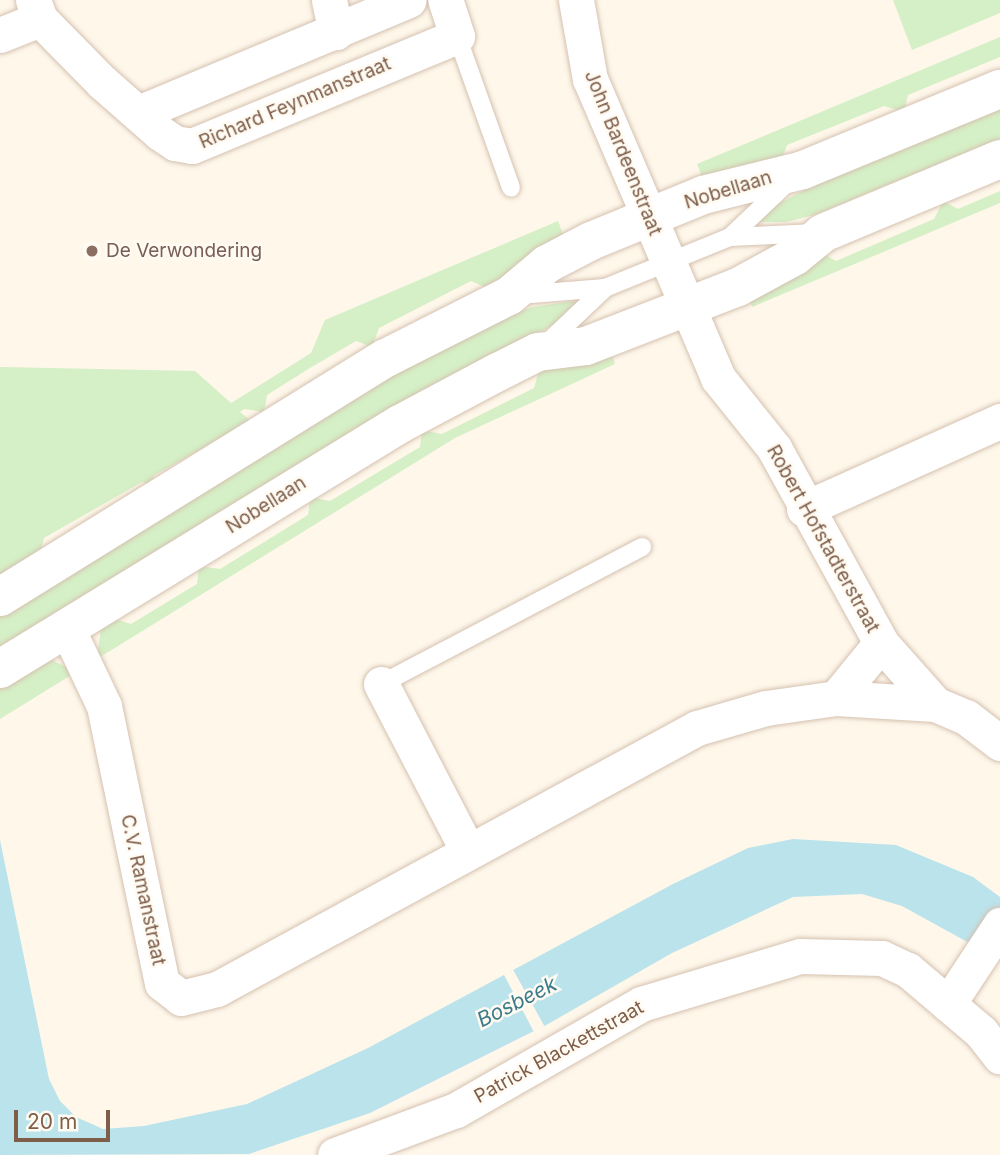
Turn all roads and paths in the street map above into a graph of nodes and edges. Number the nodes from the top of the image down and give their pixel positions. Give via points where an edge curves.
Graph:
1 (409, 0) edge
2 (445, 0) edge
3 (576, 0) edge
4 (36, 9) edge
5 (332, 16) edge
6 (0, 35) edge
7 (457, 36) junction
8 (1000, 89) edge
9 (141, 112) junction
10 (1000, 159) edge
11 (803, 170) junction
12 (512, 188) dead end
13 (649, 218) junction
14 (823, 233) junction
15 (730, 236) junction
16 (666, 262) junction
17 (605, 288) junction
18 (509, 296) junction
19 (687, 308) junction
20 (538, 352) junction
21 (1000, 421) edge
22 (804, 509) junction
23 (642, 547) dead end
24 (0, 597) edge
25 (67, 628) junction
26 (881, 643) junction
27 (0, 669) edge
28 (381, 684) joint
29 (836, 698) junction
30 (935, 704) junction
31 (1000, 743) edge
32 (468, 851) junction
33 (1000, 925) edge
34 (948, 1004) junction
35 (1000, 1056) edge
36 (335, 1155) edge

1 - 5 street
2 - 7 street
3 - 13 street, John Bardeenstraat via 590,79
4 - 6 street, Richard Feynmanstraat
4 - 9 street, Richard Feynmanstraat via 102,82
5 - 9 street
7 - 9 street, Richard Feynmanstraat via 192,146 168,138
7 - 12 lane
8 - 11 street, Nobellaan
10 - 14 street, Nobellaan
11 - 13 street, Nobellaan via 725,188
11 - 15 lane, Nobellaan
13 - 16 street, John Bardeenstraat
13 - 18 street, Nobellaan via 547,264
14 - 15 lane, Nobellaan
14 - 19 street, Nobellaan via 796,256
15 - 16 lane, Nobellaan
16 - 17 lane, Nobellaan
16 - 19 street, Robert Hofstadterstraat
17 - 18 lane, Nobellaan
17 - 20 lane, Nobellaan
18 - 24 street, Nobellaan via 386,358
19 - 20 street, Nobellaan via 586,346
19 - 22 street, Robert Hofstadterstraat via 718,379 774,448
20 - 25 street, Nobellaan via 400,424
21 - 22 street
22 - 26 street, Robert Hofstadterstraat
23 - 28 lane
25 - 27 street, Nobellaan
25 - 32 street, C.V. Ramanstraat via 104,706 162,982 181,998 217,989
26 - 29 street
26 - 30 street, Robert Hofstadterstraat
28 - 32 street
29 - 30 street, C.V. Ramanstraat
29 - 32 street, C.V. Ramanstraat via 766,708 697,728
30 - 31 street, Robert Hofstadterstraat via 966,718
33 - 34 street
34 - 35 street, Patrick Blackettstraat via 981,1032
34 - 36 street, Patrick Blackettstraat via 908,970 882,958 800,956 762,965 642,1004 456,1110

